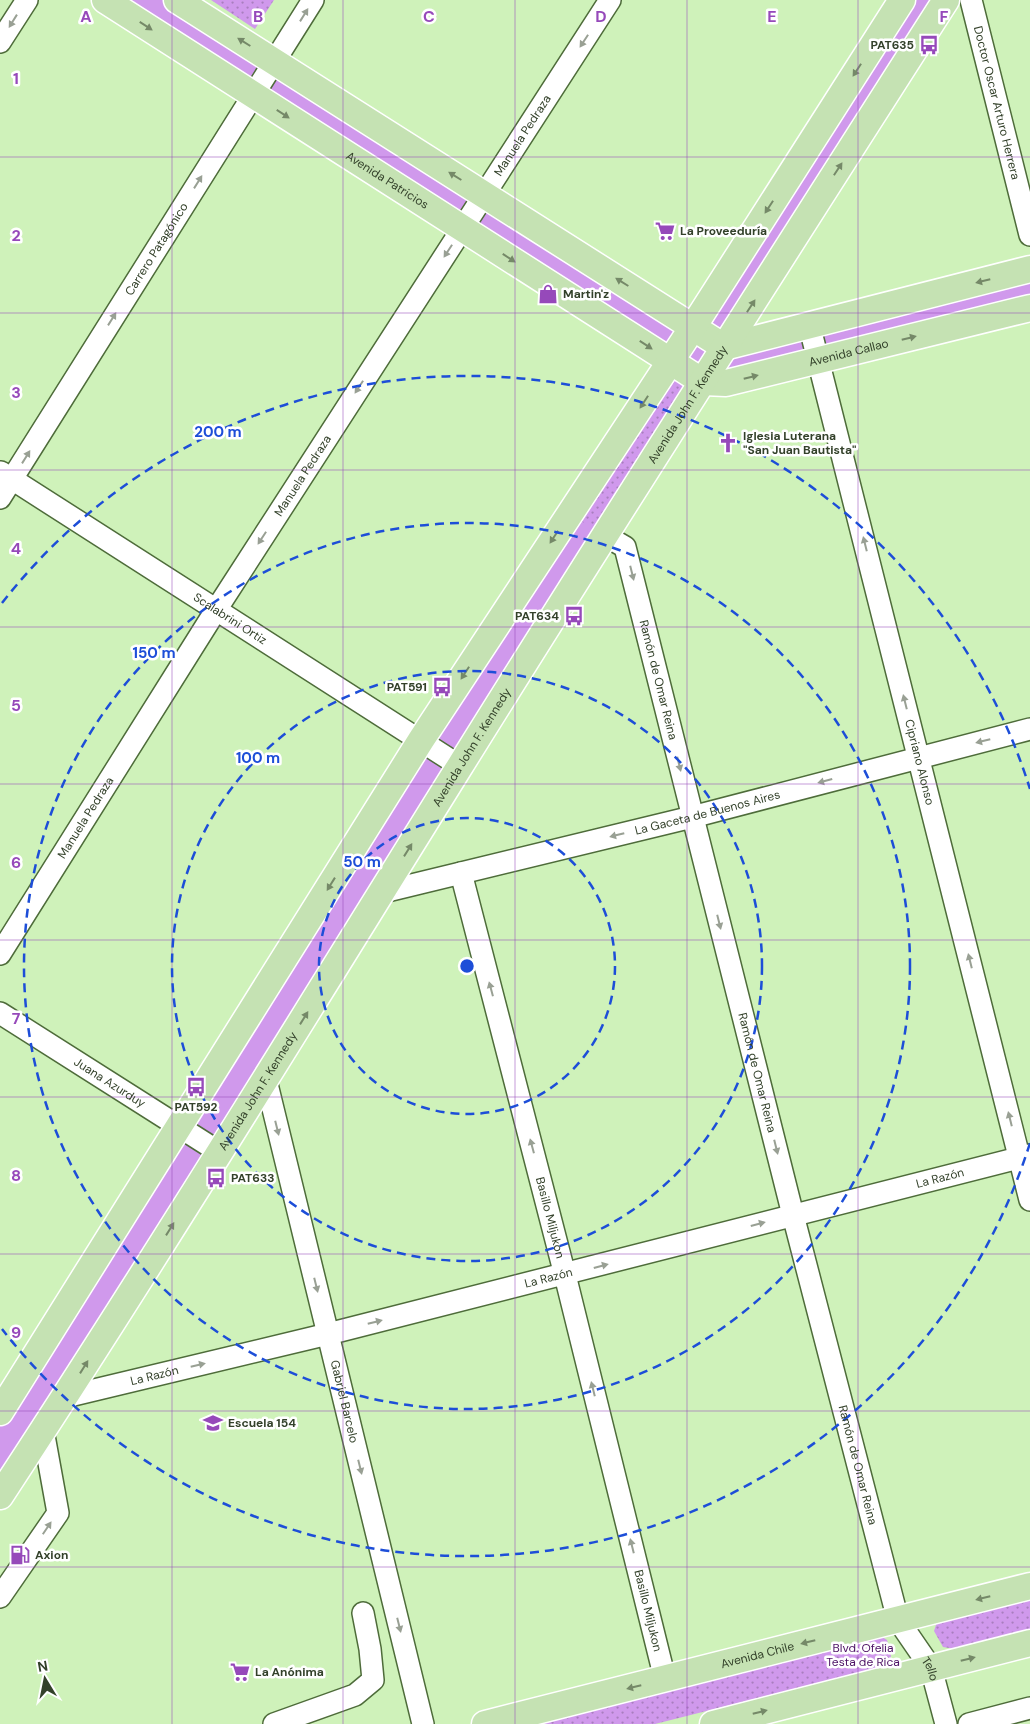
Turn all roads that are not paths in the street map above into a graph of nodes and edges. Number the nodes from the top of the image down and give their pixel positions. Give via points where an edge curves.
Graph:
1 (27, 0) edge
2 (105, 0) edge
3 (177, 0) edge
4 (313, 0) edge
5 (610, 0) edge
6 (902, 0) edge
7 (946, 0) edge
8 (971, 0) edge
9 (0, 42) edge
10 (274, 62) junction
11 (253, 94) junction
12 (485, 195) junction
13 (462, 228) junction
14 (1030, 235) edge
15 (1030, 270) edge
16 (1030, 308) edge
17 (809, 324) junction
18 (693, 327) junction
19 (724, 347) junction
20 (819, 360) junction
21 (670, 361) junction
22 (703, 382) junction
23 (6, 476) edge
24 (0, 498) edge
25 (606, 536) junction
26 (216, 610) junction
27 (1030, 729) edge
28 (421, 740) junction
29 (919, 757) junction
30 (460, 766) junction
31 (692, 816) junction
32 (461, 873) junction
33 (383, 892) junction
34 (0, 954) edge
35 (0, 1013) edge
36 (266, 1080) junction
37 (179, 1127) junction
38 (219, 1152) junction
39 (1025, 1157) edge
40 (1030, 1200) edge
41 (793, 1215) junction
42 (565, 1275) junction
43 (328, 1334) junction
44 (65, 1397) junction
45 (0, 1412) edge
46 (43, 1430) junction
47 (0, 1496) edge
48 (1030, 1586) edge
49 (0, 1597) edge
50 (363, 1613) dead end
51 (898, 1620) junction
52 (1030, 1643) edge
53 (931, 1668) junction
54 (665, 1679) junction
55 (1030, 1708) edge
56 (274, 1724) edge
57 (423, 1724) edge
58 (485, 1724) edge
59 (713, 1724) edge
60 (946, 1724) edge
61 (969, 1724) edge

1 -> 9 street
2 -> 11 main road, Avenida Patricios
10 -> 3 main road
10 -> 4 street, Carrero Patagónico
5 -> 12 street, Manuela Pedraza
6 -> 18 main road
19 -> 7 main road, Avenida John F. Kennedy
8 - 14 street, Doctor Oscar Arturo Herrera
10 - 11 street, Carrero Patagónico
12 -> 10 main road
11 -> 13 main road, Avenida Patricios
23 -> 11 street, Carrero Patagónico
12 - 13 street, Manuela Pedraza
18 -> 12 main road
13 -> 21 main road, Avenida Patricios
13 -> 26 street, Manuela Pedraza
15 -> 17 main road
20 -> 16 main road, Avenida Callao
17 - 19 main road
17 - 20 street, Cipriano Alonso
18 - 19 main road
18 - 21 main road
19 - 22 main road, Avenida John F. Kennedy
22 -> 20 main road, Avenida Callao via 726,383
29 -> 20 street, Cipriano Alonso
21 - 22 main road
21 -> 28 main road
22 - 25 main road, Avenida John F. Kennedy
23 - 24 street, Carrero Patagónico
23 - 26 street, Scalabrini Ortiz
25 - 30 main road, Avenida John F. Kennedy
25 -> 31 street, Ramón de Omar Reina via 626,547
26 - 28 street, Scalabrini Ortiz
26 - 34 street, Manuela Pedraza
27 -> 29 street, La Gaceta de Buenos Aires
28 - 30 street, Scalabrini Ortiz
28 -> 37 main road
29 -> 31 street, La Gaceta de Buenos Aires
39 -> 29 street, Cipriano Alonso
33 -> 30 main road, Avenida John F. Kennedy
31 -> 32 street, La Gaceta de Buenos Aires
31 -> 41 street, Ramón de Omar Reina
32 - 33 street, La Gaceta de Buenos Aires
42 -> 32 street, Basillo Miljukon
36 -> 33 main road, Avenida John F. Kennedy
35 - 37 street, Juana Azurduy
36 - 38 main road, Avenida John F. Kennedy
36 -> 43 street, Gabriel Barcelo
37 - 38 street, Juana Azurduy
37 - 45 main road
44 -> 38 main road, Avenida John F. Kennedy
39 - 40 street, Cipriano Alonso
39 - 41 street, La Razón
42 -> 41 street, La Razón
41 - 51 street, Ramón de Omar Reina
43 -> 42 street, La Razón
54 -> 42 street, Basillo Miljukon
44 -> 43 street, La Razón
43 -> 57 street, Gabriel Barcelo
44 - 46 main road, Avenida John F. Kennedy
46 - 47 main road, Avenida John F. Kennedy
49 -> 46 street via 58,1513
48 -> 51 main road, Avenida Chile
50 - 56 street via 372,1680 355,1695
51 - 53 street, Tello
51 -> 54 main road, Avenida Chile
53 -> 52 main road
59 -> 53 main road
53 - 60 street, Tello
54 -> 58 main road, Avenida Chile
55 - 61 street

